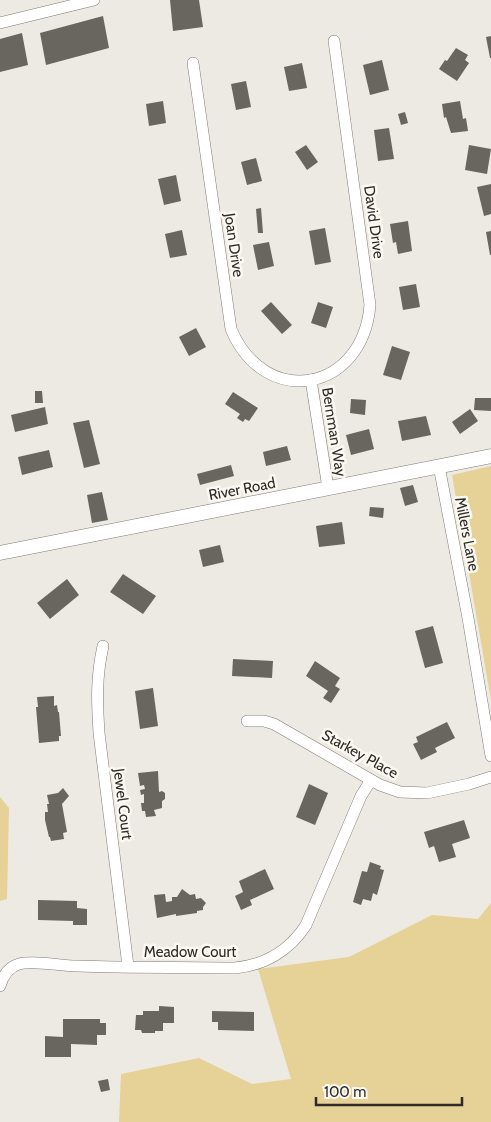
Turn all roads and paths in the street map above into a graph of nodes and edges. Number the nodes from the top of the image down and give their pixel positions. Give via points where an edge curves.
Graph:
1 (94, 0) edge
2 (0, 23) edge
3 (334, 41) dead end
4 (193, 63) dead end
5 (311, 380) junction
6 (491, 456) edge
7 (439, 466) junction
8 (328, 488) junction
9 (0, 553) edge
10 (103, 646) dead end
11 (247, 721) dead end
12 (491, 756) edge
13 (491, 777) edge
14 (371, 780) junction
15 (128, 966) junction
16 (0, 986) edge

1 - 2 street
3 - 5 street, David Drive via 370,305 363,337 354,355 334,372
4 - 5 street, Joan Drive via 231,329 244,353 264,370 295,381
5 - 8 street, Bernman Way
6 - 7 street, River Road
7 - 8 street, River Road
7 - 12 street, Millers Lane
8 - 9 street, River Road
10 - 15 street, Jewel Court via 97,705
11 - 14 street, Starkey Place via 274,724
13 - 14 street, Starkey Place via 414,794
14 - 15 street, Meadow Court via 306,925 284,950 242,968
15 - 16 street, Meadow Court via 18,964 9,969

